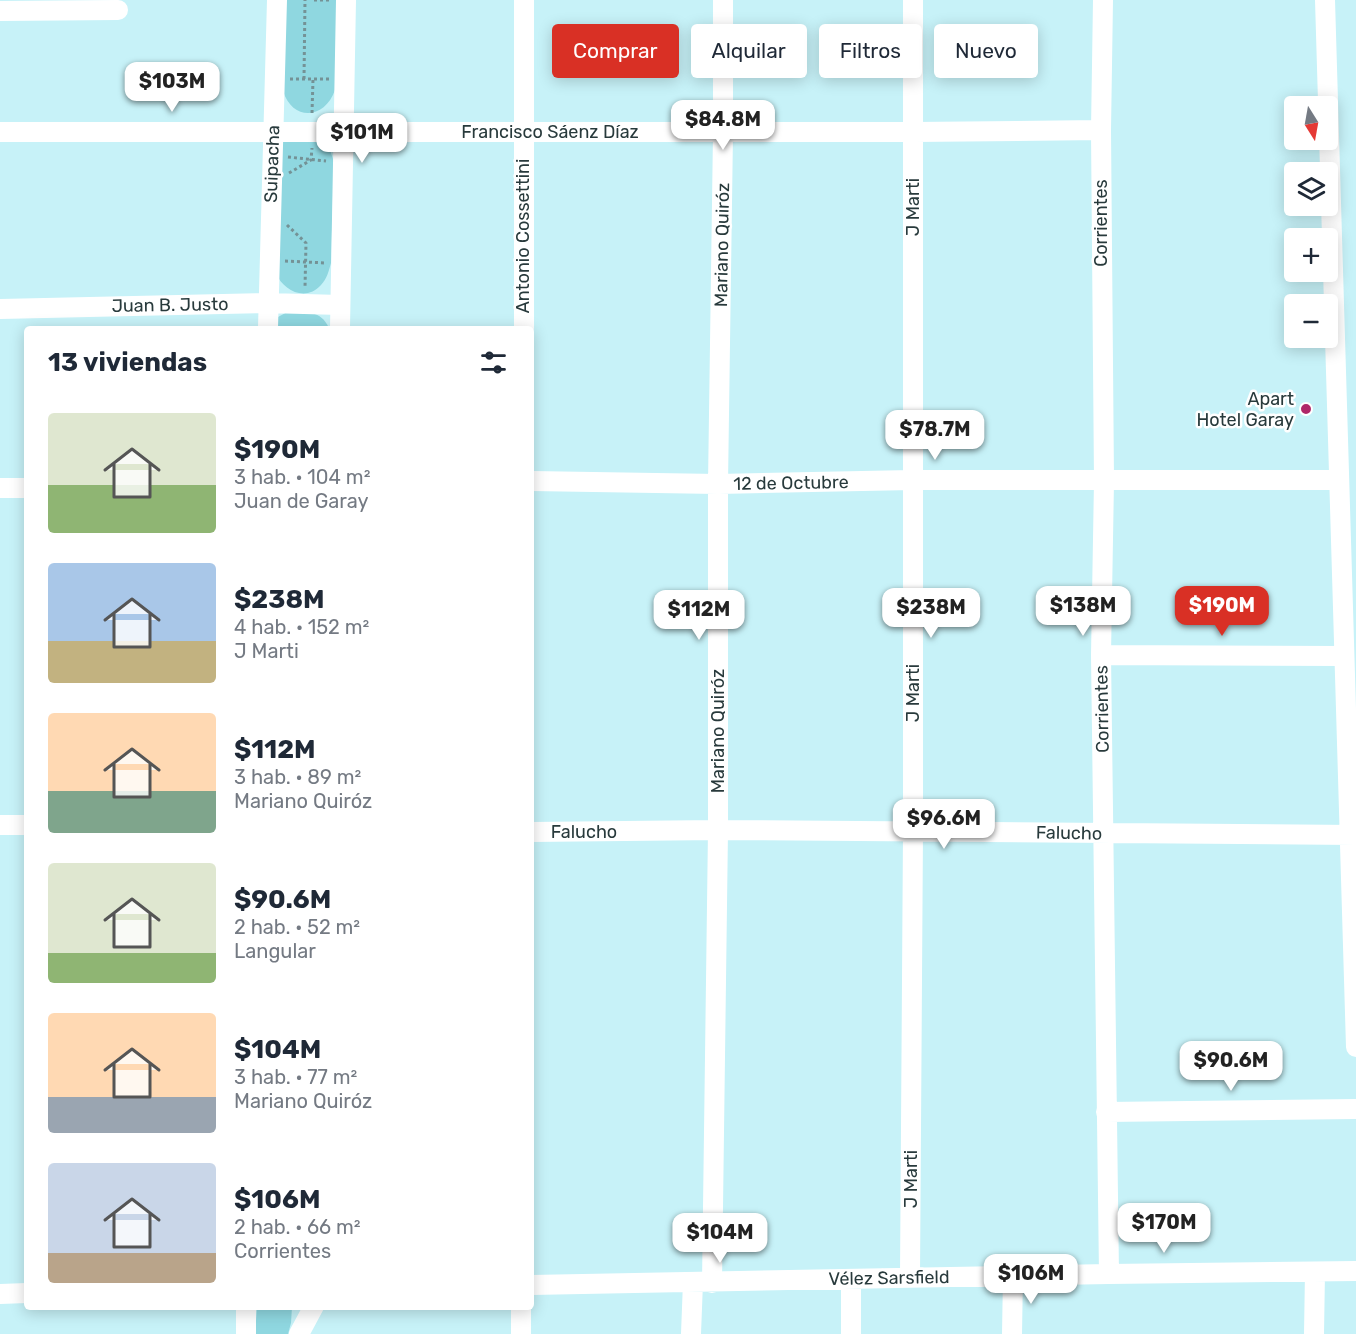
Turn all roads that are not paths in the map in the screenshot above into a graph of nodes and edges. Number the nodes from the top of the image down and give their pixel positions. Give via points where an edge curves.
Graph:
1 (277, 0) edge
2 (346, 0) edge
3 (524, 0) edge
4 (723, 0) edge
5 (913, 0) edge
6 (1103, 0) edge
7 (1325, 0) edge
8 (118, 10) dead end
9 (0, 11) edge
10 (1101, 130) junction
11 (273, 131) junction
12 (344, 131) junction
13 (0, 132) edge
14 (523, 132) junction
15 (914, 132) junction
16 (723, 133) junction
17 (268, 303) junction
18 (340, 305) junction
19 (0, 309) edge
20 (268, 326) edge
21 (340, 326) edge
22 (524, 326) edge
23 (912, 480) junction
24 (1339, 480) junction
25 (534, 481) edge
26 (1104, 481) junction
27 (718, 484) junction
28 (0, 488) edge
29 (24, 488) edge
30 (1101, 655) junction
31 (1344, 656) junction
32 (0, 825) edge
33 (24, 825) edge
34 (718, 831) junction
35 (913, 831) junction
36 (534, 832) edge
37 (1104, 833) junction
38 (1352, 835) edge
39 (1356, 1047) edge
40 (1356, 1109) edge
41 (1106, 1112) junction
42 (1356, 1271) edge
43 (1315, 1272) junction
44 (1109, 1274) junction
45 (1013, 1276) junction
46 (910, 1277) junction
47 (851, 1279) junction
48 (702, 1282) junction
49 (534, 1285) edge
50 (24, 1293) edge
51 (0, 1294) edge
52 (246, 1310) edge
53 (313, 1310) edge
54 (314, 1310) edge
55 (521, 1310) edge
56 (246, 1334) edge
57 (299, 1334) edge
58 (309, 1334) edge
59 (521, 1334) edge
60 (691, 1334) edge
61 (851, 1334) edge
62 (1012, 1334) edge
63 (1314, 1334) edge

1 - 11 street, Suipacha
2 - 12 street
3 - 14 street, Antonio Cossettini
4 - 16 street, Mariano Quiróz
5 - 15 street, J Marti
6 - 10 street, Corrientes
7 - 24 street
8 - 9 street
10 - 15 street, Francisco Sáenz Díaz
10 - 26 street, Corrientes
11 - 12 street, Francisco Sáenz Díaz
11 - 13 street, Francisco Sáenz Díaz
11 - 17 street, Suipacha
12 - 14 street, Francisco Sáenz Díaz
12 - 18 street
14 - 16 street, Francisco Sáenz Díaz
14 - 22 street, Antonio Cossettini
15 - 16 street, Francisco Sáenz Díaz
15 - 23 street, J Marti
16 - 27 street, Mariano Quiróz
17 - 18 street, Juan B. Justo
17 - 19 street, Juan B. Justo
17 - 20 street, Suipacha
18 - 21 street
23 - 26 street, 12 de Octubre
23 - 27 street, 12 de Octubre
23 - 35 street, J Marti
24 - 26 street, 12 de Octubre
24 - 31 street
25 - 27 street, 12 de Octubre
26 - 30 street, Corrientes
27 - 34 street, Mariano Quiróz
28 - 29 street
30 - 31 street
30 - 37 street, Corrientes
31 - 38 street
32 - 33 street
34 - 35 street, Falucho
34 - 36 street, Falucho
34 - 48 street, Mariano Quiróz
35 - 37 street, Falucho
35 - 46 street, J Marti
37 - 38 street, Falucho
37 - 41 street, Corrientes
38 - 39 street
40 - 41 street
41 - 44 street, Corrientes
42 - 43 street, Vélez Sarsfield
43 - 44 street, Vélez Sarsfield
43 - 63 street
44 - 45 street, Vélez Sarsfield
45 - 46 street, Vélez Sarsfield
45 - 62 street
46 - 47 street, Vélez Sarsfield
47 - 48 street, Vélez Sarsfield
47 - 61 street
48 - 49 street, Vélez Sarsfield
48 - 60 street, Mariano Quiróz
50 - 51 street
52 - 56 street
53 - 57 street
54 - 58 street
55 - 59 street

